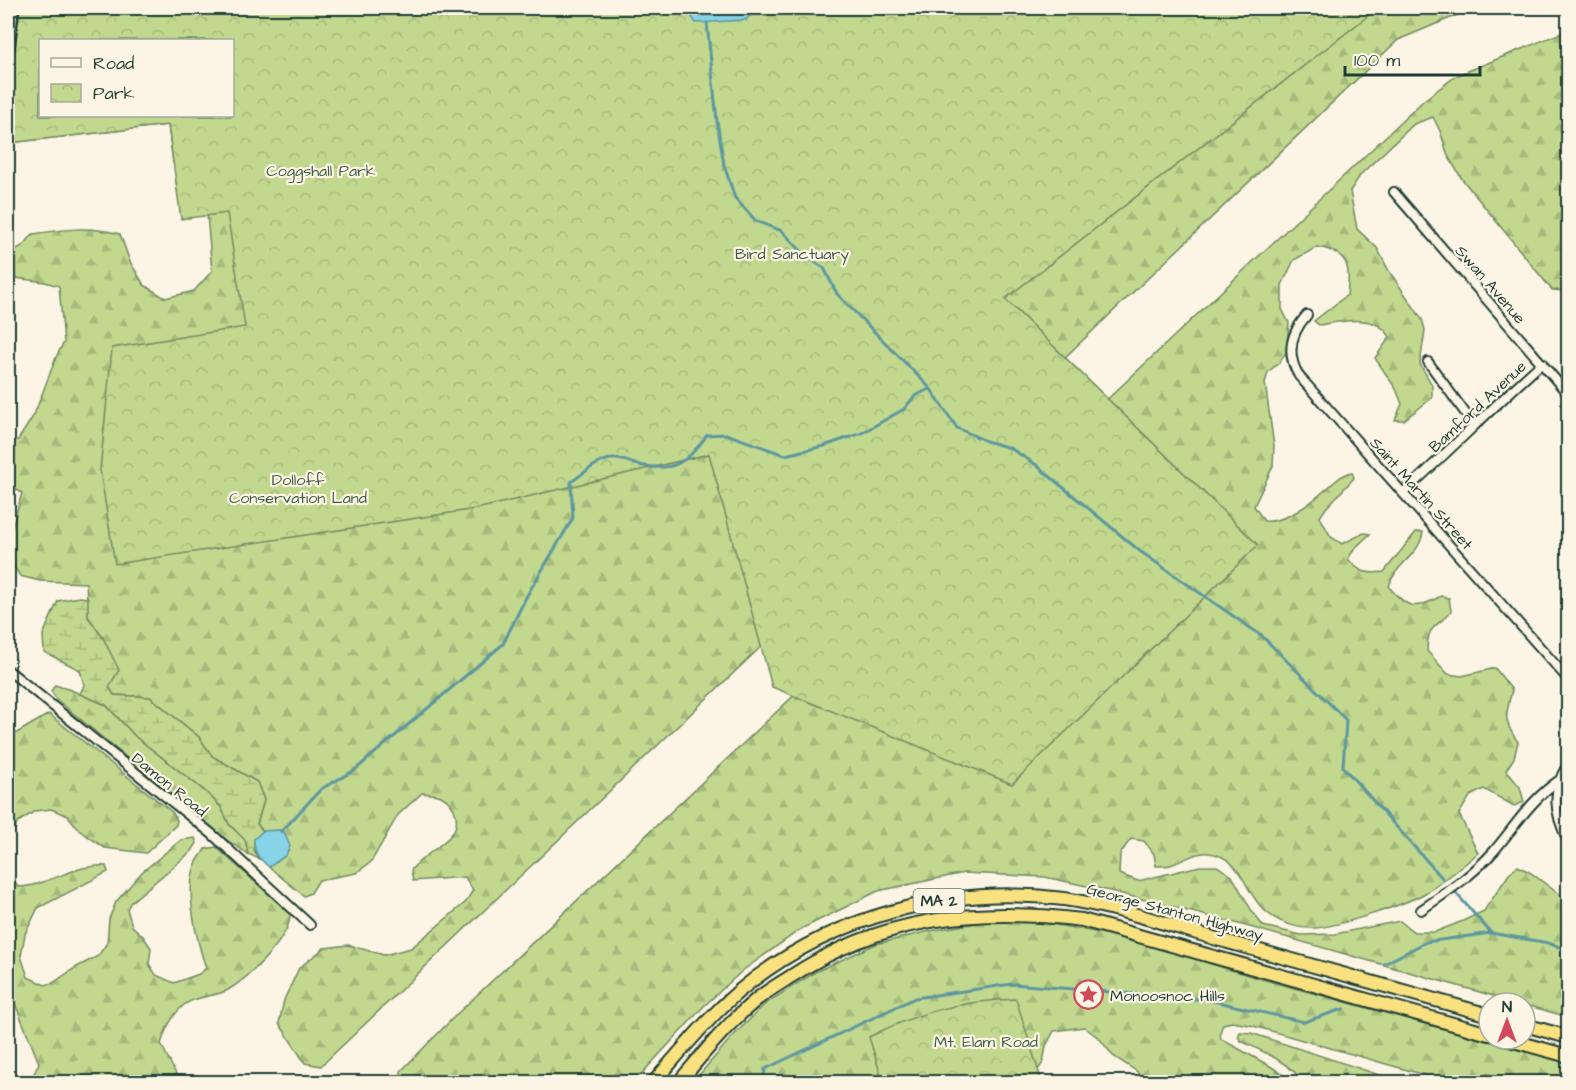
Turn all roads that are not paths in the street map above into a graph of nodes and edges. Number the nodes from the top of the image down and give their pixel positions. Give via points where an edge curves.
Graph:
1 (13, 8) edge
2 (8, 51) edge
3 (1394, 192) dead end
4 (1306, 315) dead end
5 (1428, 362) dead end
6 (1542, 363) junction
7 (1569, 394) edge
8 (1474, 425) junction
9 (1404, 492) junction
10 (8, 670) edge
11 (1569, 679) edge
12 (1569, 764) edge
13 (1561, 779) junction
14 (1569, 841) edge
15 (1421, 910) dead end
16 (310, 925) dead end
17 (1477, 1012) edge
18 (1537, 1028) edge
19 (1477, 1031) edge
20 (1569, 1037) edge
21 (1537, 1047) edge
22 (1569, 1056) edge
23 (654, 1083) edge
24 (679, 1083) edge

1 - 2 main road
3 - 6 street, Swan Avenue
4 - 9 street, Saint Martin Street via 1291,343 1293,365 1299,376
5 - 8 street
6 - 7 street, Swan Avenue
6 - 8 street, Bamford Avenue
8 - 9 street, Bamford Avenue
9 - 11 street, Saint Martin Street
10 - 16 street, Damon Road via 212,834
12 - 13 street
13 - 14 street via 1556,799
13 - 15 street via 1543,791 1477,868
17 - 23 highway, George Stanton Highway / MA 2 via 1106,907 1037,897 967,897 860,922 785,958 731,998
18 - 20 highway
19 - 24 highway, George Stanton Highway / MA 2 via 1082,920 978,914 933,919 873,934 806,966 749,1006
21 - 22 highway

